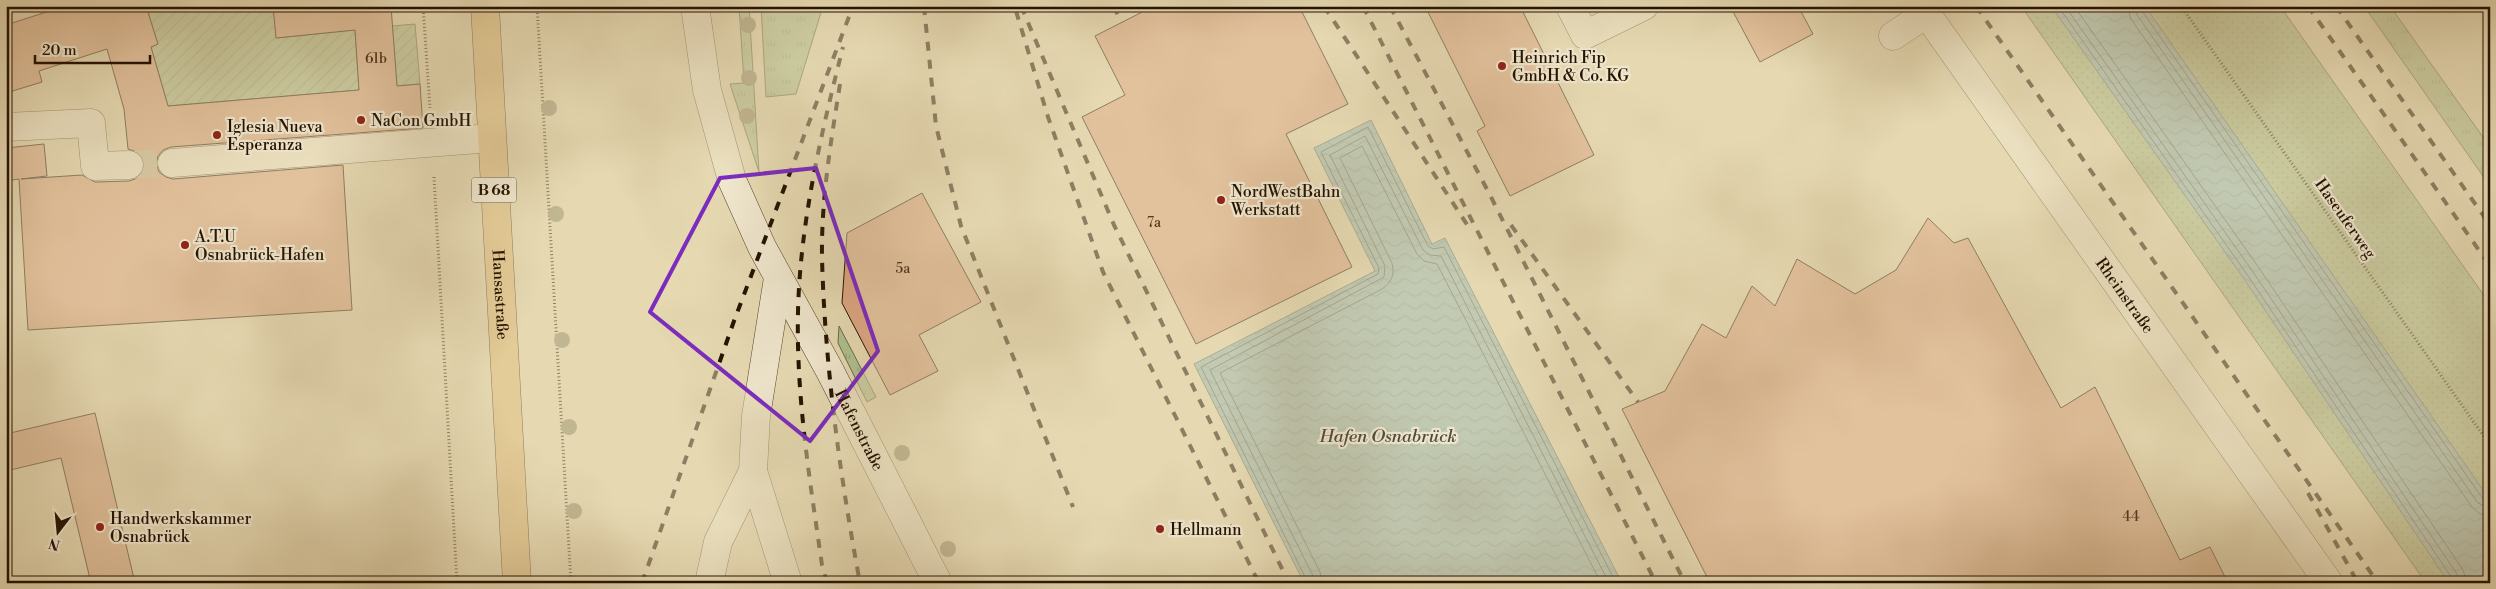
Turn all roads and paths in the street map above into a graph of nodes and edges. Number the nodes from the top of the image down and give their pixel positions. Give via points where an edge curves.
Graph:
1 (423, 6) edge
2 (485, 6) edge
3 (537, 6) edge
4 (695, 6) edge
5 (1570, 6) edge
6 (1644, 6) edge
7 (2182, 6) edge
8 (1924, 10) edge
9 (1893, 36) dead end
10 (6, 127) edge
11 (491, 138) junction
12 (432, 142) junction
13 (172, 163) tunnel mouth
14 (129, 165) tunnel mouth
15 (778, 278) junction
16 (2490, 445) edge
17 (753, 471) junction
18 (457, 583) edge
19 (517, 583) edge
20 (571, 583) edge
21 (709, 583) edge
22 (788, 583) edge
23 (938, 583) edge
24 (2329, 583) edge

1 - 12 path
2 - 11 main road, Hansastraße / B 68
3 - 20 path
4 - 15 street, Hafenstraße via 707,90 732,180
5 - 6 street via 1585,34
7 - 16 path, Haseuferweg
8 - 9 street
8 - 24 street, Rheinstraße
10 - 14 street via 91,123 95,166
11 - 12 street
11 - 19 main road, Hansastraße / B 68
12 - 13 street
12 - 18 path
15 - 17 street via 756,416
15 - 23 street, Hafenstraße via 830,370
17 - 21 street via 718,542
17 - 22 street

